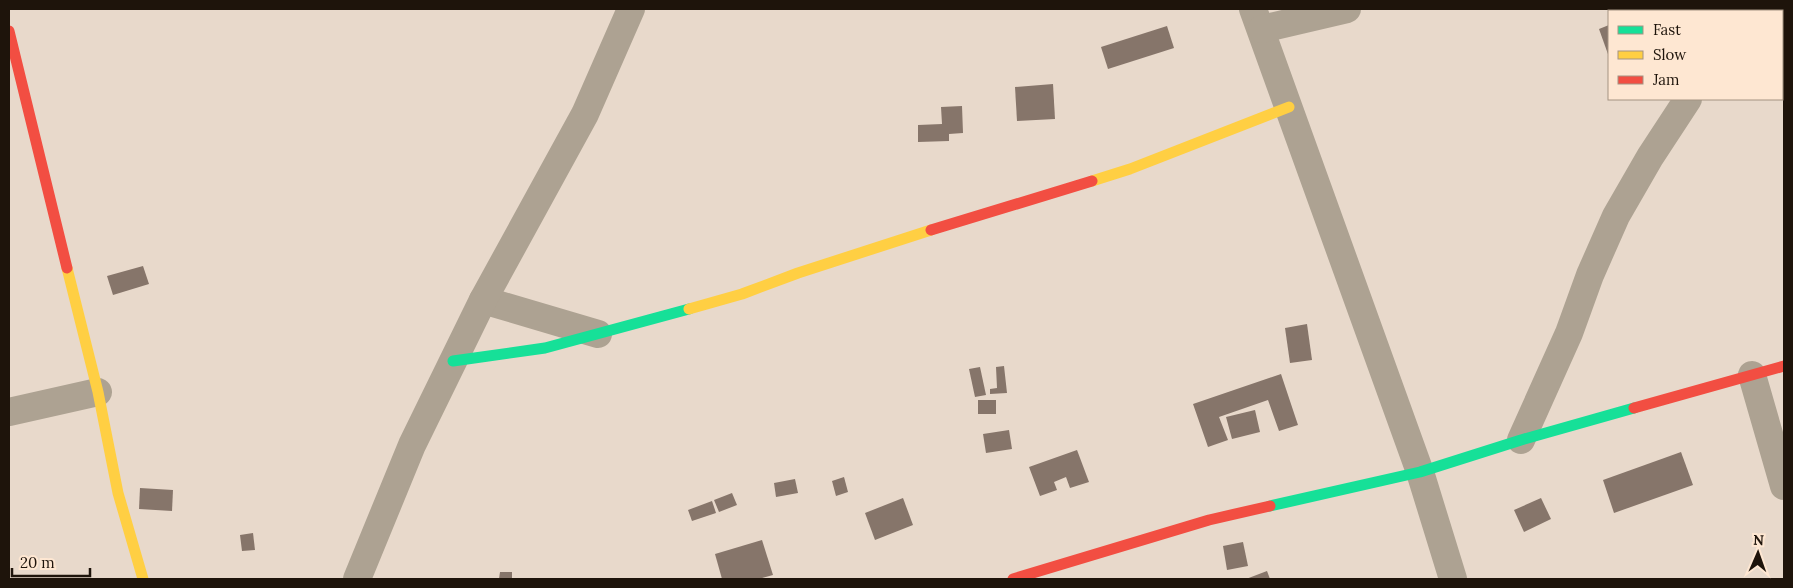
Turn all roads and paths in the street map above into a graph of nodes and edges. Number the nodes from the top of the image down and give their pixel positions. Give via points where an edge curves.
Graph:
1 (631, 9) edge
2 (1347, 9) edge
3 (1257, 19) edge
4 (9, 31) edge
5 (1687, 100) edge
6 (1289, 107) junction
7 (482, 300) junction
8 (598, 334) junction
9 (453, 361) junction
10 (1784, 366) edge
11 (1752, 375) junction
12 (98, 392) junction
13 (9, 412) edge
14 (1521, 440) junction
15 (1420, 472) junction
16 (1784, 486) edge
17 (143, 579) edge
18 (357, 579) edge
19 (1013, 579) edge
20 (1453, 579) edge

1 - 7 street via 585,114
2 - 3 street
3 - 6 street
4 - 12 street
5 - 14 street via 1616,216
6 - 8 street via 1130,169 921,233 742,294
6 - 15 street
7 - 8 street
7 - 9 street
8 - 9 street via 545,348
9 - 18 street via 412,445
10 - 11 street
11 - 14 street
11 - 16 street
12 - 13 street
12 - 17 street via 118,493
14 - 15 street
15 - 19 street via 1209,520
15 - 20 street

